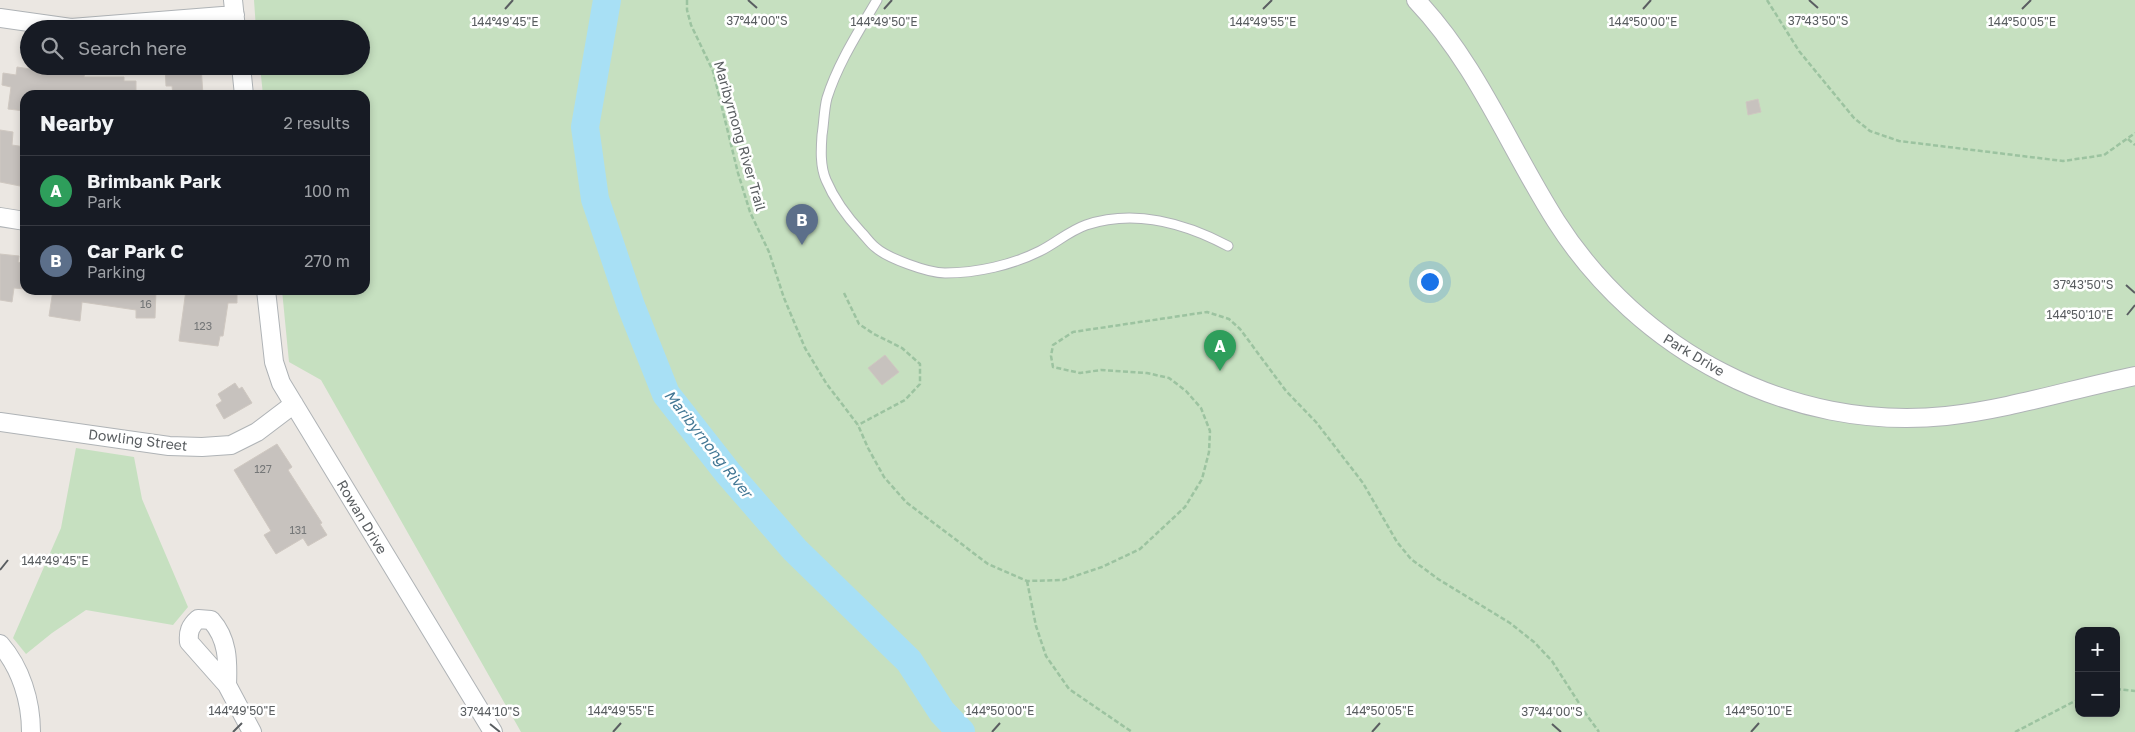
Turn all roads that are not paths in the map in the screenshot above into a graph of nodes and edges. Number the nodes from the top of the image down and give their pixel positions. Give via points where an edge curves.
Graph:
1 (877, 0) edge
2 (1416, 0) edge
3 (235, 15) edge
4 (0, 18) edge
5 (172, 20) edge
6 (20, 21) edge
7 (241, 75) edge
8 (243, 90) edge
9 (0, 217) edge
10 (20, 220) edge
11 (1228, 246) dead end
12 (267, 295) edge
13 (2135, 376) edge
14 (294, 404) junction
15 (0, 422) edge
16 (0, 644) edge
17 (227, 685) dead end
18 (31, 732) edge
19 (252, 732) edge
20 (493, 732) edge

1 - 11 lane via 852,41 827,98 821,145 826,179 854,224 875,248 943,273 968,271 1008,264 1040,251 1087,225 1128,218 1162,221 1189,228
2 - 13 street, Park Drive via 1456,49 1554,218 1583,258 1634,313 1700,362 1752,387 1796,402 1883,417 1963,414
3 - 5 street
4 - 6 street
7 - 8 street
9 - 10 street
12 - 14 street, Rowan Drive via 274,362 281,383
14 - 15 street, Dowling Street via 257,432 231,444 202,447 170,446
14 - 20 street, Rowan Drive
16 - 18 street via 24,688 30,707
17 - 19 street

